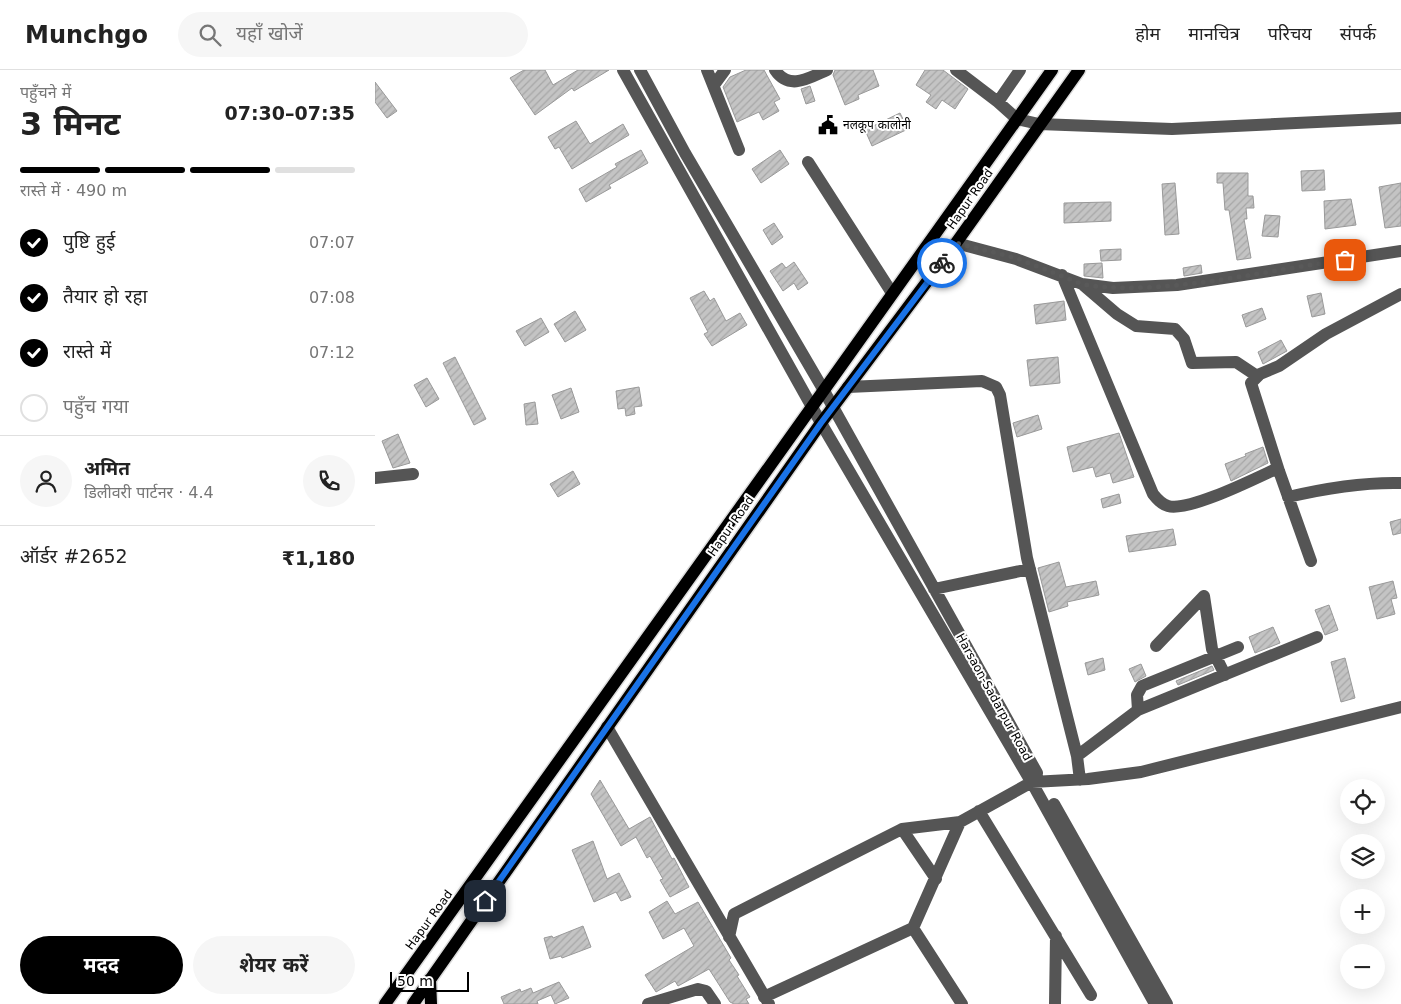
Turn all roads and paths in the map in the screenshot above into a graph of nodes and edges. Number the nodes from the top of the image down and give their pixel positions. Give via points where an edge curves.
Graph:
1 (623, 70) edge
2 (640, 70) edge
3 (707, 70) edge
4 (725, 70) edge
5 (775, 70) edge
6 (827, 70) edge
7 (956, 70) edge
8 (1020, 70) edge
9 (1052, 70) edge
10 (1079, 70) edge
11 (714, 85) junction
12 (998, 102) junction
13 (1401, 118) edge
14 (1017, 119) junction
15 (1039, 124) junction
16 (739, 150) dead end
17 (808, 162) dead end
18 (956, 243) junction
19 (1401, 251) edge
20 (1062, 275) junction
21 (1082, 284) junction
22 (892, 293) junction
23 (1401, 294) edge
24 (1257, 376) junction
25 (848, 387) junction
26 (823, 389) junction
27 (812, 405) junction
28 (833, 407) junction
29 (821, 423) junction
30 (1278, 468) junction
31 (413, 474) dead end
32 (375, 478) edge
33 (1401, 483) edge
34 (1288, 497) junction
35 (1311, 561) dead end
36 (1030, 569) junction
37 (934, 589) junction
38 (1317, 637) dead end
39 (1157, 646) dead end
40 (1239, 647) dead end
41 (1216, 656) junction
42 (1225, 675) junction
43 (1401, 706) edge
44 (1138, 710) junction
45 (607, 728) junction
46 (1077, 756) junction
47 (1080, 780) junction
48 (1036, 781) junction
49 (979, 811) junction
50 (960, 822) junction
51 (902, 829) junction
52 (936, 879) junction
53 (913, 928) junction
54 (1056, 936) junction
55 (729, 937) junction
56 (430, 979) junction
57 (1091, 994) dead end
58 (767, 1000) edge
59 (385, 1004) edge
60 (413, 1004) edge
61 (431, 1004) edge
62 (648, 1004) edge
63 (715, 1004) edge
64 (962, 1004) edge
65 (1055, 1004) edge
66 (1155, 1004) edge
67 (1167, 1004) edge

1 - 27 street, Harsaon-Sadarpur Road
2 - 26 street, Harsaon-Sadarpur Road
3 - 11 street
4 - 11 street
5 - 6 street via 783,79 792,82
7 - 12 street
8 - 12 street
9 - 14 main road, Hapur Road
10 - 15 main road, Hapur Road
11 - 16 street
12 - 14 street
13 - 15 street via 1172,128
14 - 15 street
14 - 22 main road, Hapur Road
15 - 18 main road, Hapur Road
17 - 22 street
18 - 20 street via 1016,258
18 - 25 main road, Hapur Road
19 - 21 street via 1177,285 1113,288
20 - 21 street
20 - 30 street via 1153,494 1160,502 1174,507 1185,505
21 - 24 street via 1136,326 1175,329 1184,339 1192,363 1236,362
22 - 26 main road, Hapur Road
23 - 24 street via 1350,320 1279,366
24 - 30 street via 1251,388
25 - 28 main road, Hapur Road
25 - 36 street via 983,381 996,387
26 - 27 main road, Hapur Road
26 - 28 street, Harsaon-Sadarpur Road
27 - 29 street, Harsaon-Sadarpur Road
27 - 59 main road, Hapur Road via 568,752
28 - 29 main road, Hapur Road
28 - 37 street, Harsaon-Sadarpur Road
29 - 45 main road, Hapur Road
29 - 48 street, Harsaon-Sadarpur Road
30 - 34 street
31 - 32 street
33 - 34 street via 1329,488
34 - 35 street
36 - 37 street
36 - 46 street
37 - 48 street, Harsaon-Sadarpur Road
38 - 42 street
39 - 41 street via 1204,596
40 - 41 street
41 - 42 street
41 - 44 street via 1142,686 1137,694
42 - 44 street
43 - 47 street via 1141,772
44 - 46 street
45 - 55 street
45 - 56 main road, Hapur Road
46 - 47 street
47 - 48 street
48 - 49 street
48 - 66 street, Harsaon-Sadarpur Road
48 - 67 street, Harsaon-Sadarpur Road
49 - 50 street
49 - 54 street
50 - 51 street
50 - 52 street
51 - 52 street
51 - 55 street via 734,914
52 - 53 street
53 - 58 street
53 - 64 street
54 - 57 street
54 - 65 street
55 - 58 street
56 - 60 main road, Hapur Road
56 - 61 main road
62 - 63 street via 698,989 706,991

